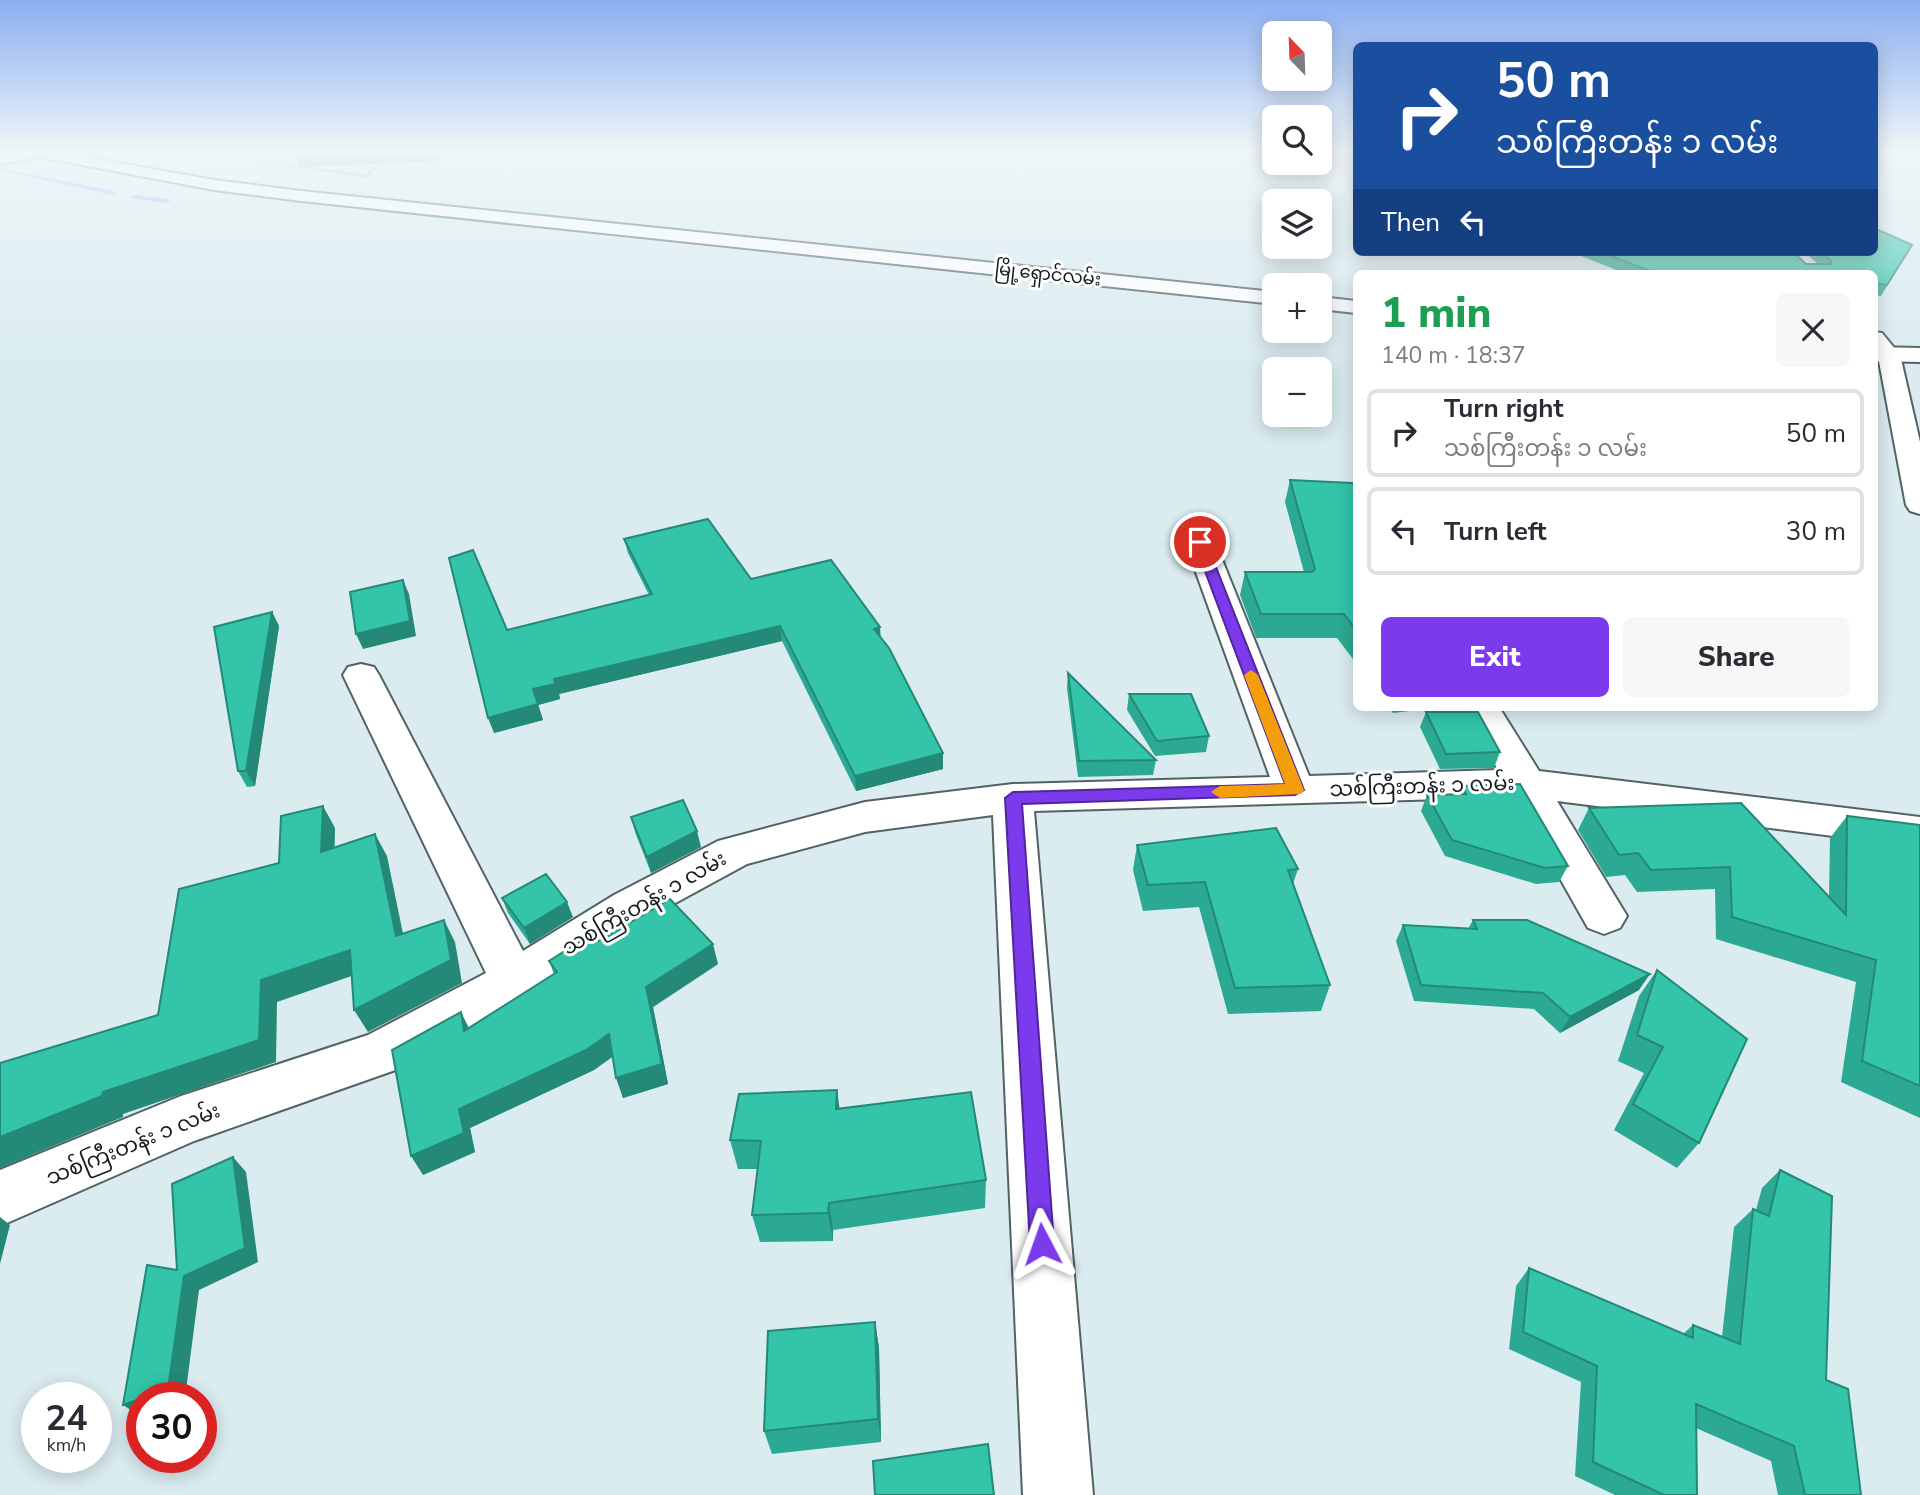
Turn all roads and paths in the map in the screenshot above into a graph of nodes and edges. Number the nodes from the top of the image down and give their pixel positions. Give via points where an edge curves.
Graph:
1 (543, 221) edge
2 (1262, 297) edge
3 (1332, 304) edge
4 (1353, 307) edge
5 (1879, 349) edge
6 (1920, 355) edge
7 (1920, 505) edge
8 (1200, 542) dead end
9 (361, 675) dead end
10 (1483, 711) edge
11 (1526, 783) junction
12 (1295, 790) junction
13 (1013, 798) junction
14 (1920, 832) edge
15 (1604, 916) dead end
16 (514, 981) junction
17 (0, 1198) edge
18 (1058, 1495) edge

1 - 2 street, မြို့ရှောင်လမ်း
3 - 4 street
5 - 6 street
5 - 7 street
8 - 12 street
9 - 16 street
10 - 11 street
11 - 12 street, သစ်ကြီးတန်း ၁ လမ်း
11 - 14 street, သစ်ကြီးတန်း ၁ လမ်း
11 - 15 street
12 - 13 street, သစ်ကြီးတန်း ၁ လမ်း
13 - 16 street, သစ်ကြီးတန်း ၁ လမ်း via 865,817 733,852 630,907
13 - 18 street
16 - 17 street, သစ်ကြီးတန်း ၁ လမ်း via 383,1052 181,1121

